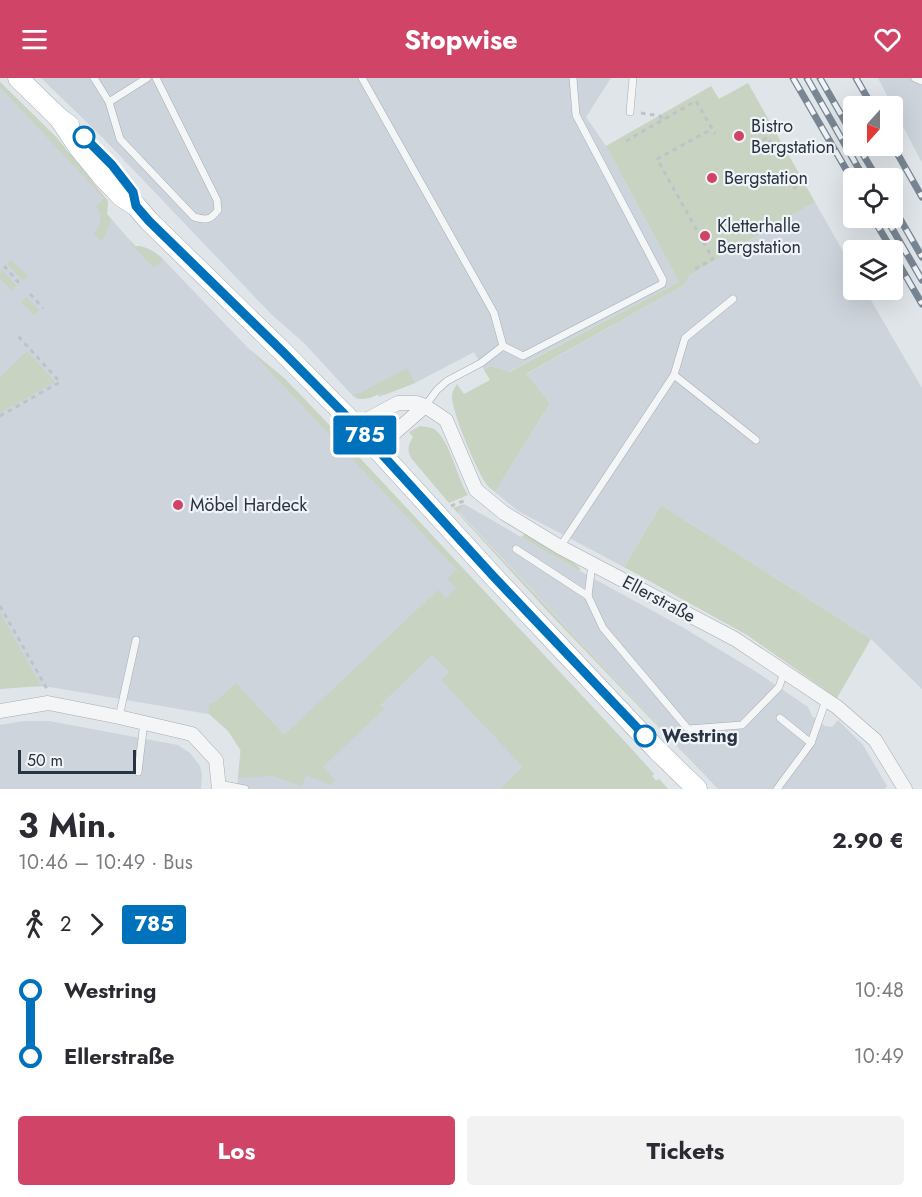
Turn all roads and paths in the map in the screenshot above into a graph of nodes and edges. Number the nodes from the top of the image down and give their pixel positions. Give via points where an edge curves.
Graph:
1 (18, 78) edge
2 (94, 78) edge
3 (147, 78) edge
4 (156, 78) edge
5 (362, 78) edge
6 (573, 78) edge
7 (633, 78) edge
8 (915, 78) edge
9 (922, 81) edge
10 (109, 102) junction
11 (630, 112) joint
12 (663, 120) junction
13 (712, 129) junction
14 (715, 134) dead end
15 (763, 140) dead end
16 (626, 141) dead end
17 (780, 158) dead end
18 (785, 169) dead end
19 (795, 191) dead end
20 (4, 266) dead end
21 (695, 269) dead end
22 (20, 284) dead end
23 (30, 294) dead end
24 (733, 298) dead end
25 (43, 308) dead end
26 (18, 336) dead end
27 (503, 346) junction
28 (674, 375) junction
29 (425, 406) junction
30 (0, 416) edge
31 (357, 427) junction
32 (756, 440) dead end
33 (377, 448) junction
34 (466, 500) dead end
35 (449, 506) dead end
36 (560, 547) junction
37 (516, 549) dead end
38 (592, 564) junction
39 (588, 596) junction
40 (0, 606) edge
41 (136, 640) dead end
42 (784, 672) junction
43 (47, 689) dead end
44 (826, 700) junction
45 (0, 711) edge
46 (119, 717) junction
47 (780, 718) dead end
48 (144, 722) junction
49 (811, 744) junction
50 (138, 772) dead end
51 (219, 786) edge
52 (245, 789) edge
53 (697, 789) edge
54 (777, 789) edge
55 (905, 789) edge

1 - 31 main road via 59,118 79,148 122,197 136,206
2 - 10 lane
3 - 10 lane
4 - 10 lane via 217,200 218,210 213,217 194,217 120,139
5 - 27 lane via 494,313
6 - 27 lane via 576,115 662,284 523,356
7 - 11 lane
8 - 9 lane
11 - 12 path via 660,116
12 - 13 path via 696,101
12 - 16 path
13 - 14 path
13 - 21 path via 657,159 713,259
15 - 17 path via 768,137
18 - 19 path
20 - 22 path
23 - 25 path
24 - 28 lane via 685,338
26 - 30 path via 60,382
27 - 29 lane via 447,381
28 - 32 lane
28 - 36 lane
29 - 31 street via 398,403
29 - 33 street
29 - 36 street, Ellerstraße via 446,420 476,490 506,515
31 - 33 main road
33 - 53 main road
34 - 35 path
36 - 38 street, Ellerstraße
37 - 39 lane
38 - 39 lane
38 - 42 street, Ellerstraße via 735,639
39 - 42 lane via 603,628 688,729 742,725 779,687
40 - 43 path
41 - 46 lane
42 - 44 street, Ellerstraße
44 - 49 lane
44 - 55 street, Ellerstraße via 875,740
45 - 46 street via 48,702
46 - 48 street
47 - 49 lane
48 - 50 lane
48 - 51 street via 192,734 216,760
49 - 54 lane
51 - 52 lane

